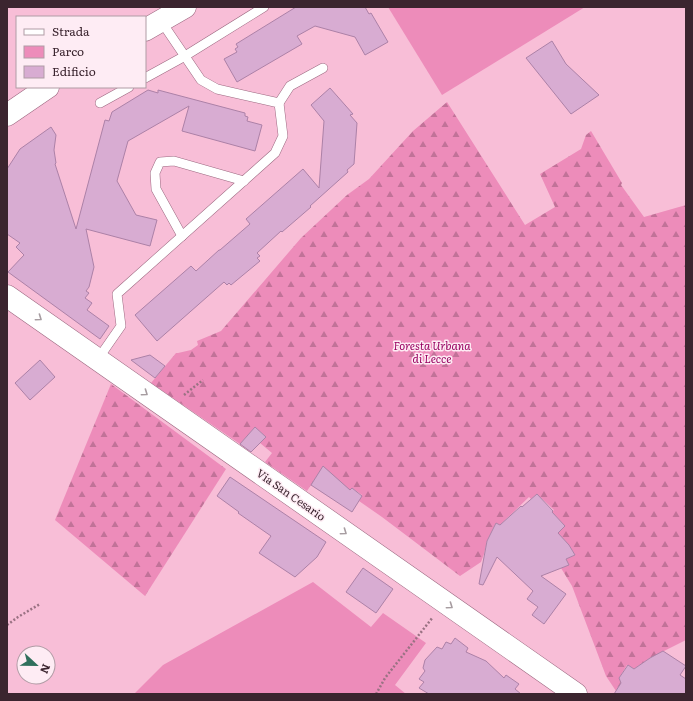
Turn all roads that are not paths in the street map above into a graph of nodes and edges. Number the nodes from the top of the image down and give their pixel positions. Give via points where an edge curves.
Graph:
1 (184, 7) edge
2 (264, 7) edge
3 (153, 25) edge
4 (185, 56) junction
5 (323, 68) dead end
6 (146, 77) edge
7 (47, 88) edge
8 (127, 88) edge
9 (100, 103) dead end
10 (279, 103) junction
11 (7, 115) edge
12 (244, 181) junction
13 (182, 236) junction
14 (7, 296) edge
15 (98, 359) junction
16 (576, 694) edge

1 - 3 main road
2 - 4 lane
3 - 4 lane
4 - 6 lane
4 - 10 lane via 202,80 217,89
5 - 10 lane via 290,86
7 - 11 main road
8 - 9 lane
10 - 12 lane via 283,136 275,153
12 - 13 lane
12 - 13 lane via 174,161 160,162 155,172 156,189
13 - 15 lane via 117,294 121,326
14 -> 15 main road, Via San Cesario
15 -> 16 main road, Via San Cesario

